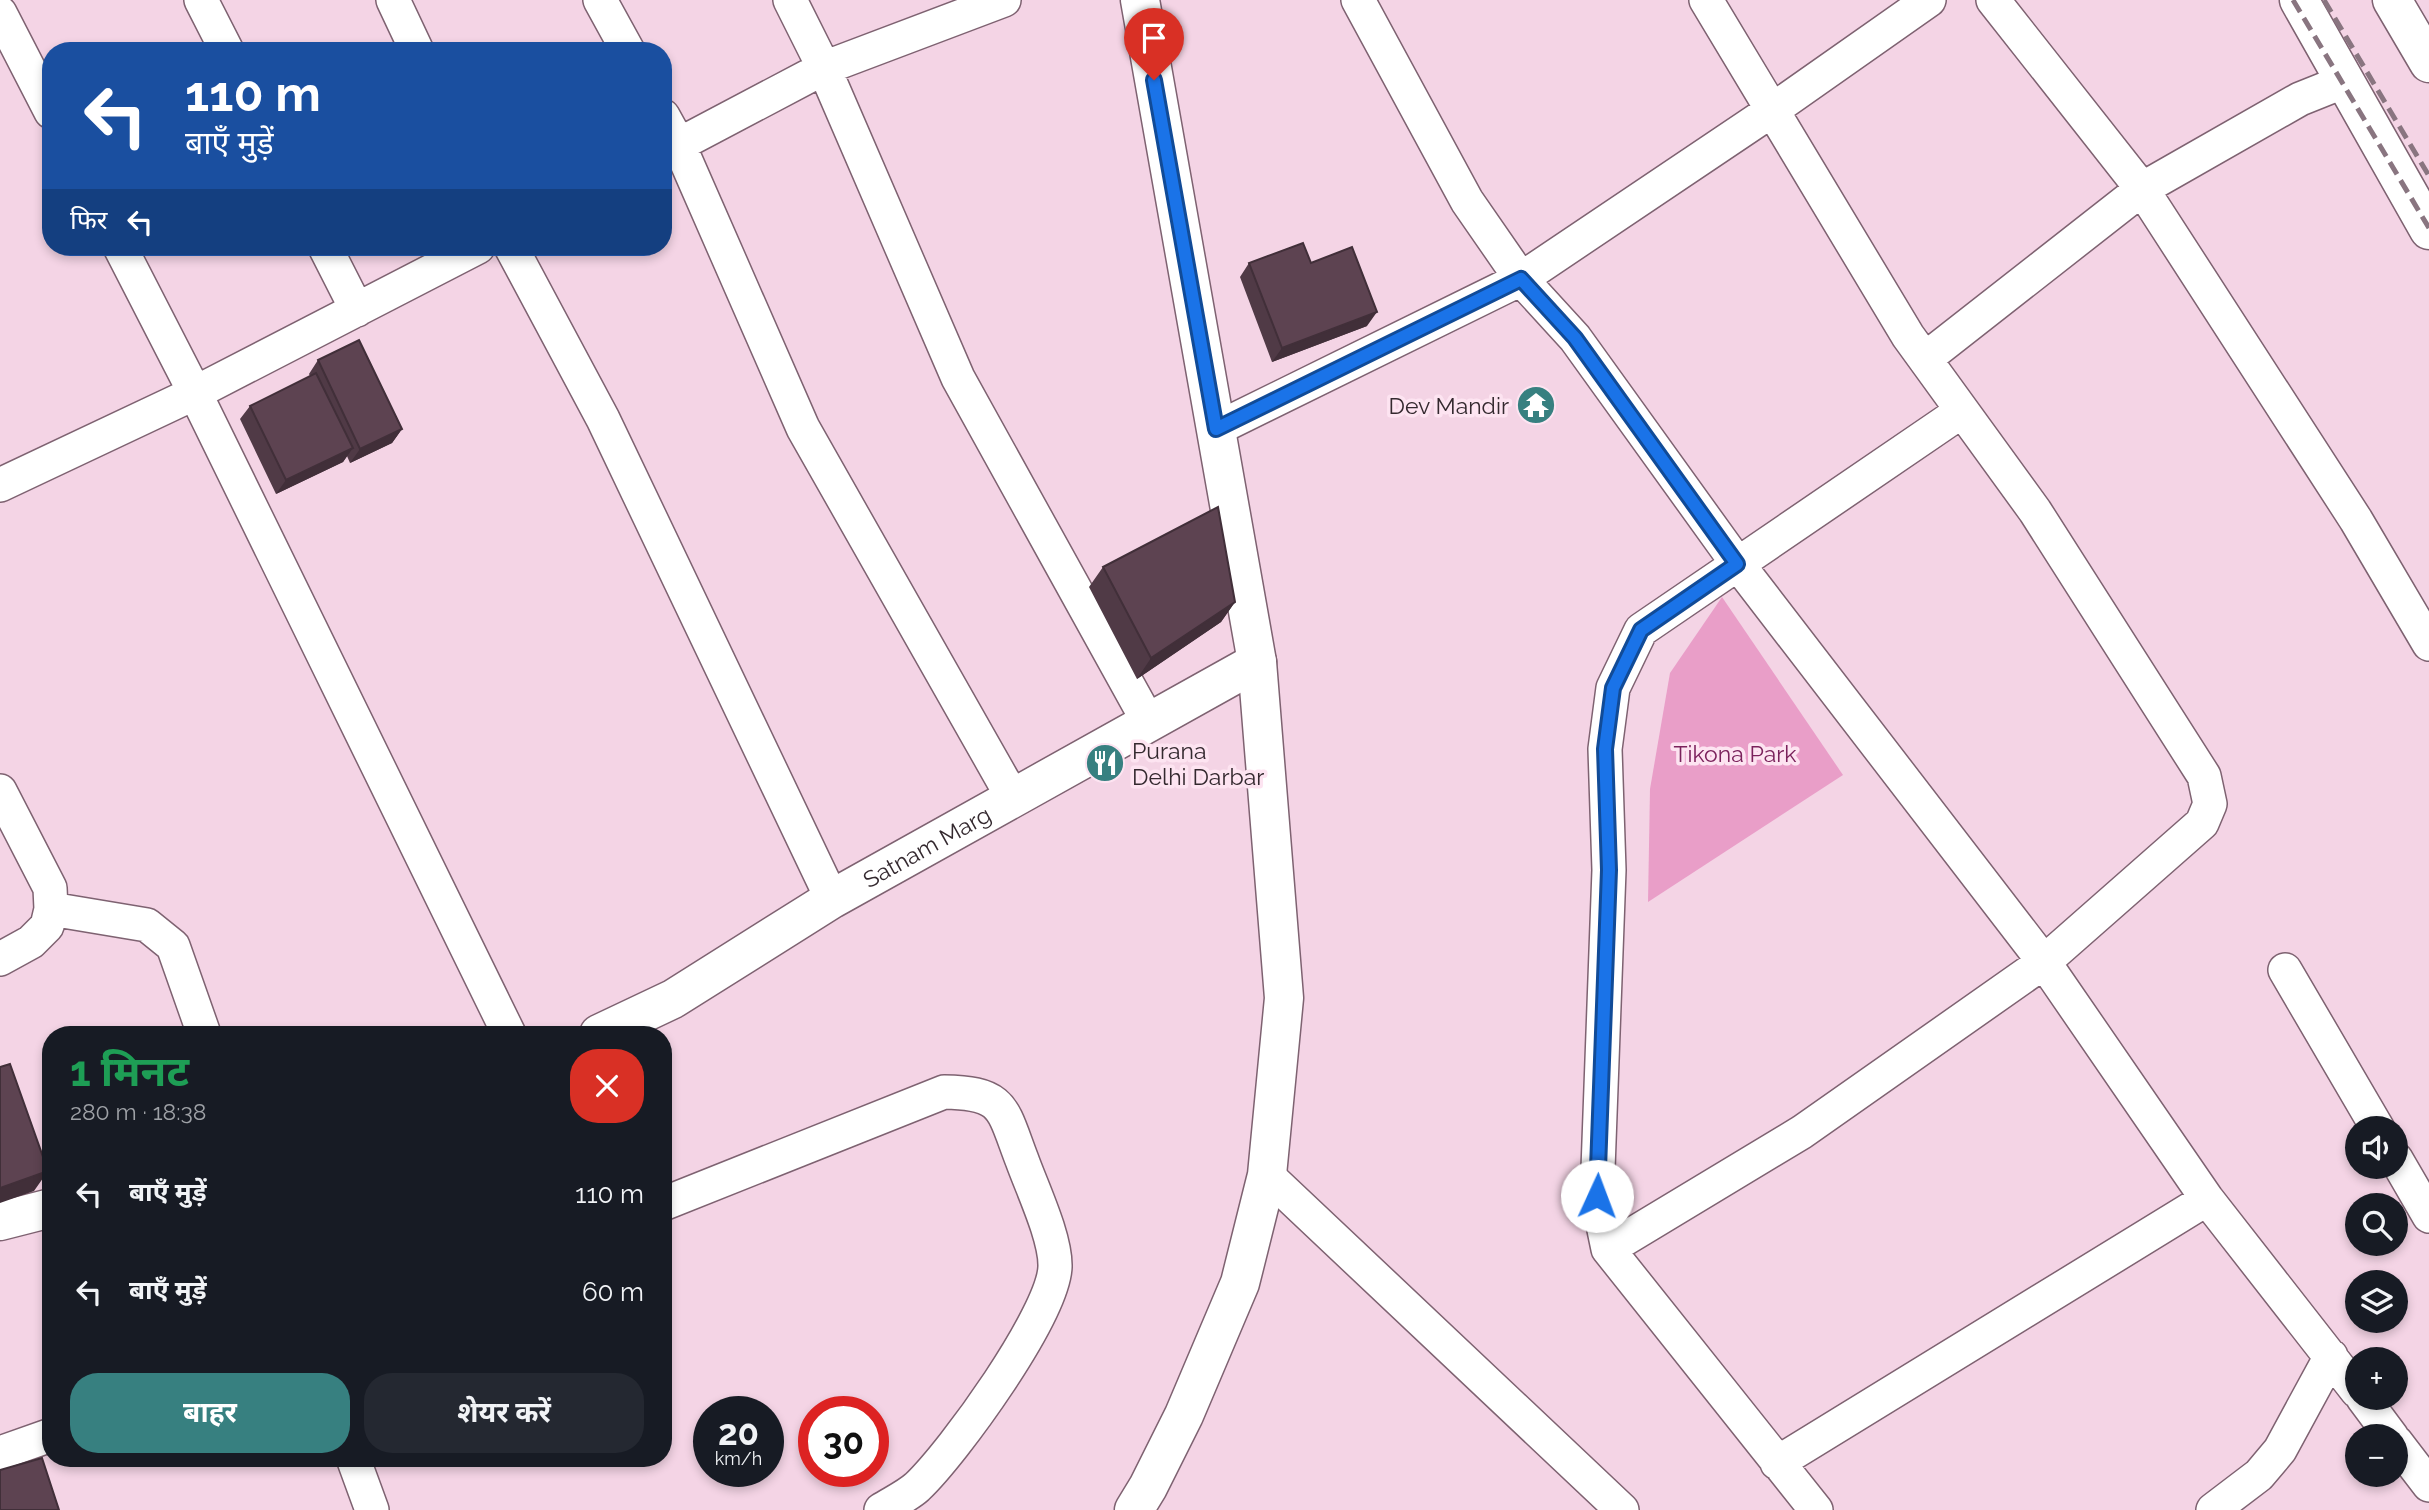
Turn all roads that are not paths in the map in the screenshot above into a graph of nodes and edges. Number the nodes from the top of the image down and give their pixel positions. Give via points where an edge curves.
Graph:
1 (201, 0) edge
2 (393, 0) edge
3 (600, 0) edge
4 (790, 0) edge
5 (1004, 0) edge
6 (1140, 0) edge
7 (1358, 0) edge
8 (1706, 0) edge
9 (1929, 0) edge
10 (1993, 0) edge
11 (2299, 0) edge
12 (2392, 0) edge
13 (0, 13) edge
14 (222, 42) edge
15 (413, 42) edge
16 (623, 42) edge
17 (2429, 63) edge
18 (824, 68) junction
19 (2345, 81) junction
20 (42, 95) edge
21 (1771, 111) junction
22 (672, 148) edge
23 (672, 151) edge
24 (2142, 189) junction
25 (2429, 230) edge
26 (125, 256) edge
27 (330, 256) edge
28 (461, 256) edge
29 (516, 256) edge
30 (1521, 279) junction
31 (357, 310) junction
32 (1925, 359) junction
33 (195, 393) junction
34 (1962, 411) junction
35 (1216, 429) junction
36 (0, 485) edge
37 (1737, 564) junction
38 (2429, 643) edge
39 (1257, 662) junction
40 (1149, 723) junction
41 (0, 791) edge
42 (1013, 798) junction
43 (832, 899) junction
44 (51, 909) junction
45 (0, 960) edge
46 (2044, 962) junction
47 (2284, 970) dead end
48 (201, 1026) edge
49 (505, 1026) edge
50 (616, 1026) edge
51 (2370, 1116) edge
52 (1267, 1175) junction
53 (2408, 1179) edge
54 (2207, 1199) junction
55 (672, 1200) edge
56 (42, 1210) edge
57 (2429, 1216) edge
58 (0, 1221) edge
59 (1608, 1249) junction
60 (2331, 1356) junction
61 (2345, 1375) edge
62 (42, 1438) edge
63 (0, 1453) edge
64 (2408, 1458) edge
65 (1777, 1463) junction
66 (356, 1467) edge
67 (2429, 1485) edge
68 (372, 1510) edge
69 (881, 1510) edge
70 (1133, 1510) edge
71 (1622, 1510) edge
72 (1816, 1510) edge
73 (2213, 1510) edge

1 - 14 street
2 - 15 street
3 - 16 street
4 - 18 street
5 - 18 street
6 - 35 street
7 - 30 street via 1467,201
8 - 21 street
9 - 21 street
10 - 24 street
11 - 19 street
12 - 17 street
13 - 20 street
18 - 22 street
18 - 40 street via 958,378
19 - 24 street via 2300,99
19 - 25 street
21 - 30 street
21 - 32 street
23 - 42 street via 803,428
24 - 32 street
24 - 38 street via 2356,520
26 - 33 street
27 - 31 street
28 - 31 street
29 - 43 street via 603,419
30 - 35 street
30 - 37 street via 1575,338
31 - 33 street
32 - 34 street
33 - 36 street
33 - 49 street
34 - 37 street
34 - 46 street via 2035,511 2204,776 2210,804 2202,822
35 - 39 street
37 - 46 street
37 - 59 street via 1641,630 1613,688 1605,749 1609,870 1597,1196
39 - 40 street, Satnam Marg
39 - 52 street via 1284,998
40 - 42 street, Satnam Marg
41 - 44 street via 50,888
42 - 43 street, Satnam Marg
43 - 50 street, Satnam Marg via 673,999
44 - 45 street via 47,926 31,942
44 - 48 street via 147,925 173,946
46 - 54 street
46 - 59 street via 1802,1132
47 - 51 street
52 - 70 street via 1240,1283 1184,1415
52 - 71 street
53 - 57 street
54 - 60 street
54 - 65 street
55 - 69 street via 944,1092 985,1096 1003,1110 1051,1239 1055,1267 1047,1298 1010,1366 951,1448 915,1488
56 - 58 street
59 - 65 street
60 - 61 street
60 - 73 street via 2280,1450 2259,1475
62 - 63 street
64 - 67 street
65 - 72 street
66 - 68 street

